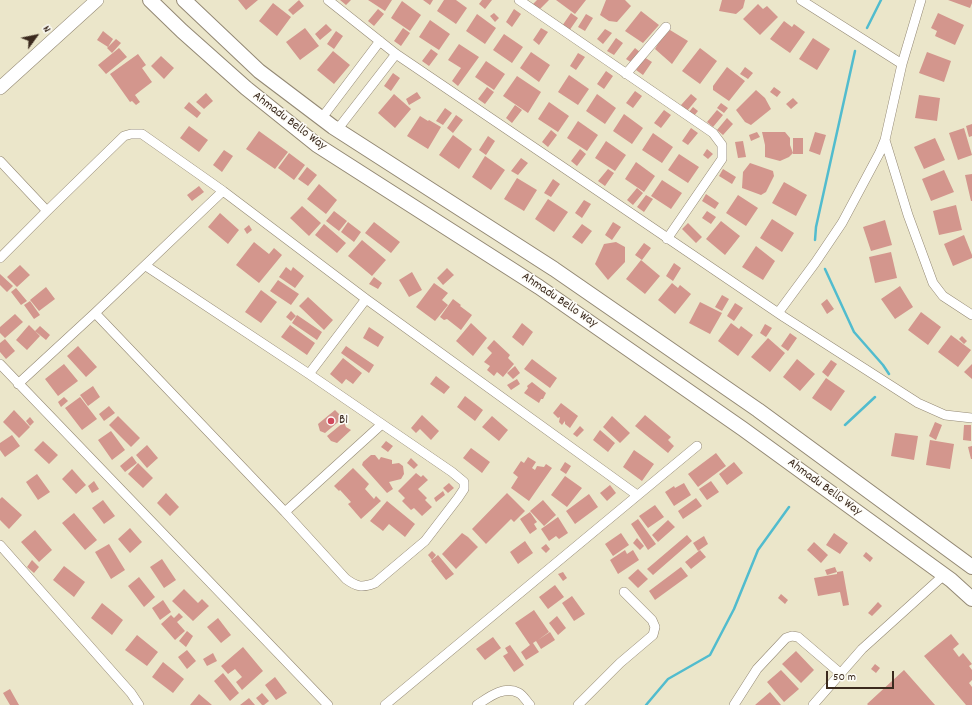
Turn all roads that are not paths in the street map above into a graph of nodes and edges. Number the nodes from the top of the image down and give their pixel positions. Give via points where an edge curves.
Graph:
1 (97, 0) edge
2 (150, 0) edge
3 (184, 0) edge
4 (328, 0) edge
5 (519, 0) edge
6 (801, 0) edge
7 (921, 0) edge
8 (666, 28) dead end
9 (380, 41) junction
10 (396, 54) junction
11 (902, 64) junction
12 (626, 74) junction
13 (0, 88) edge
14 (321, 119) junction
15 (337, 130) junction
16 (885, 140) junction
17 (0, 161) edge
18 (223, 191) junction
19 (47, 211) junction
20 (667, 239) junction
21 (0, 258) edge
22 (146, 266) junction
23 (366, 299) junction
24 (96, 313) junction
25 (778, 313) junction
26 (972, 315) edge
27 (0, 364) edge
28 (309, 374) junction
29 (18, 384) junction
30 (972, 418) edge
31 (382, 424) junction
32 (697, 446) dead end
33 (637, 495) junction
34 (285, 512) junction
35 (0, 545) edge
36 (972, 567) edge
37 (944, 575) junction
38 (624, 592) dead end
39 (972, 599) edge
40 (840, 673) junction
41 (139, 705) edge
42 (328, 705) edge
43 (384, 705) edge
44 (477, 705) edge
45 (530, 705) edge
46 (578, 705) edge
47 (734, 705) edge
48 (813, 705) edge

1 - 13 street
2 - 37 main road, Ahmadu Bello Way via 240,83 317,145 539,287 750,434
3 - 14 main road, Ahmadu Bello Way via 259,71
4 - 9 street
5 - 12 street
6 - 11 street
7 - 11 street
8 - 12 street
9 - 10 street
9 - 14 street
10 - 15 street
10 - 20 street
11 - 16 street
12 - 20 street via 713,133 722,145 722,159
14 - 15 main road, Ahmadu Bello Way
15 - 36 main road, Ahmadu Bello Way via 554,269 758,410
16 - 25 street via 842,223
16 - 26 street via 908,215 933,283 943,296
17 - 19 street
18 - 19 street via 142,134 131,134 124,136
18 - 22 street
18 - 23 street
19 - 21 street
20 - 25 street
22 - 24 street
22 - 28 street
23 - 28 street
23 - 33 street
24 - 29 street
24 - 34 street
25 - 30 street via 918,403 945,415
27 - 29 street
28 - 31 street
29 - 42 street
31 - 34 street
31 - 34 street via 464,482 464,489 425,542 375,583 366,586 354,585
32 - 33 street
33 - 43 street
35 - 41 street
37 - 39 main road, Ahmadu Bello Way
37 - 40 street via 862,649
38 - 46 street via 652,620 655,627 653,635 620,663
40 - 47 street via 798,637 792,636 786,638 757,669
40 - 48 street
44 - 45 street via 495,694 508,690 519,693

